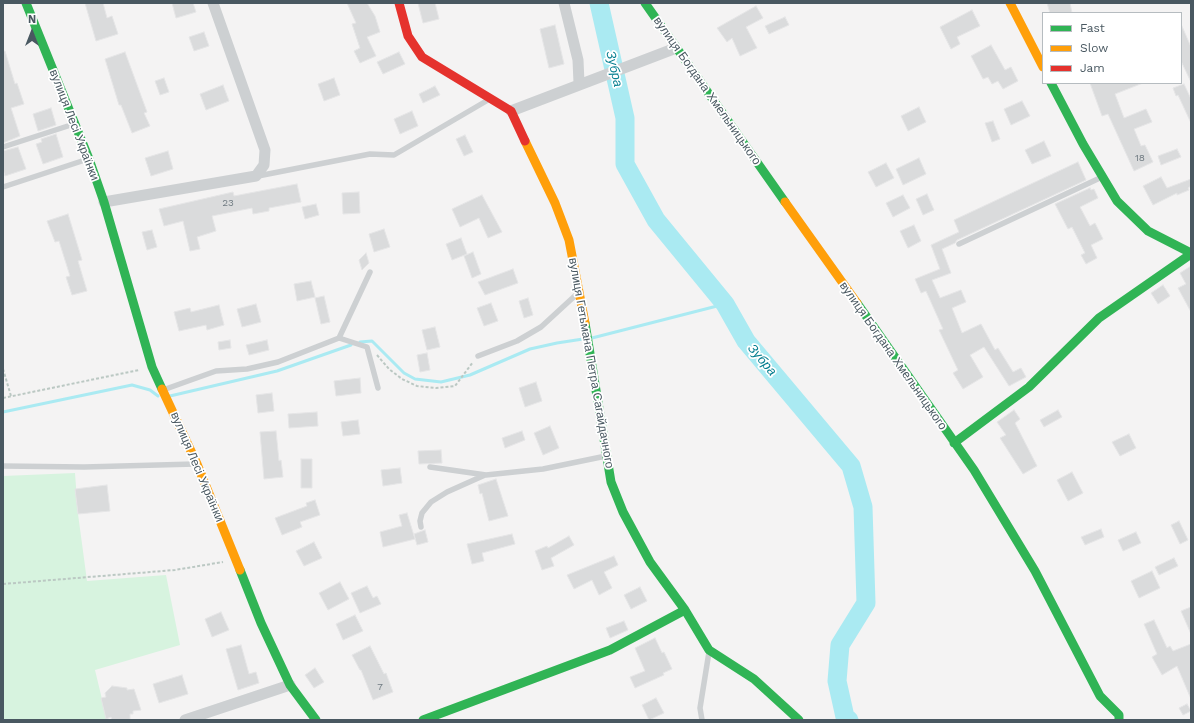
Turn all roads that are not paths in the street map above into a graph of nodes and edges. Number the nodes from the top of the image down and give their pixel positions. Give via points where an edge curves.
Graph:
1 (26, 3) edge
2 (213, 3) edge
3 (399, 3) edge
4 (564, 3) edge
5 (645, 3) edge
6 (1010, 3) edge
7 (676, 48) junction
8 (1042, 65) edge
9 (579, 83) junction
10 (1052, 84) edge
11 (491, 99) junction
12 (511, 111) junction
13 (76, 123) junction
14 (3, 146) edge
15 (89, 159) junction
16 (256, 176) junction
17 (1102, 177) junction
18 (3, 187) edge
19 (104, 202) junction
20 (960, 244) dead end
21 (1191, 253) edge
22 (370, 272) dead end
23 (580, 292) junction
24 (339, 338) junction
25 (478, 356) road end
26 (378, 388) dead end
27 (163, 390) junction
28 (954, 442) junction
29 (606, 455) junction
30 (197, 464) junction
31 (3, 466) edge
32 (430, 467) dead end
33 (486, 475) junction
34 (421, 526) dead end
35 (685, 610) junction
36 (709, 650) junction
37 (290, 685) junction
38 (1120, 718) edge
39 (185, 720) edge
40 (316, 720) edge
41 (423, 720) edge
42 (702, 720) edge
43 (799, 720) edge

1 - 13 street, вулиця Лесі Українки
2 - 16 street via 265,150 264,165
3 - 11 street via 408,36 422,57
4 - 9 street via 578,60
5 - 7 street, вулиця Богдана Хмельницького
6 - 8 street
7 - 9 street
7 - 28 street, вулиця Богдана Хмельницького
9 - 12 street
10 - 17 street
11 - 12 street
11 - 16 lane via 394,155 370,154
12 - 23 street, вулиця Гетьмана Петра Сагайдачного via 555,203 569,240
13 - 14 lane
13 - 15 street, вулиця Лесі Українки
15 - 18 lane
15 - 19 street, вулиця Лесі Українки
16 - 19 street
17 - 20 lane
17 - 21 street via 1117,201 1148,231
19 - 27 street, вулиця Лесі Українки via 152,367
21 - 28 street via 1099,318 1028,387
22 - 24 lane
23 - 25 lane via 541,327 517,341
23 - 29 street, вулиця Гетьмана Петра Сагайдачного
24 - 26 lane via 367,347
24 - 27 lane via 278,362 247,369 216,371
27 - 30 street, вулиця Лесі Українки
28 - 38 street, вулиця Богдана Хмельницького via 974,470 1035,571 1100,696
29 - 33 lane via 543,469
29 - 35 street, вулиця Гетьмана Петра Сагайдачного via 611,482 623,512 650,562
30 - 31 lane
30 - 37 street, вулиця Лесі Українки via 261,623
32 - 33 lane
33 - 34 lane via 431,502 422,513
35 - 36 street, вулиця Гетьмана Петра Сагайдачного
35 - 41 street via 610,650
36 - 42 lane via 700,708
36 - 43 street, вулиця Гетьмана Петра Сагайдачного via 754,679
37 - 39 street
37 - 40 street, вулиця Лесі Українки

